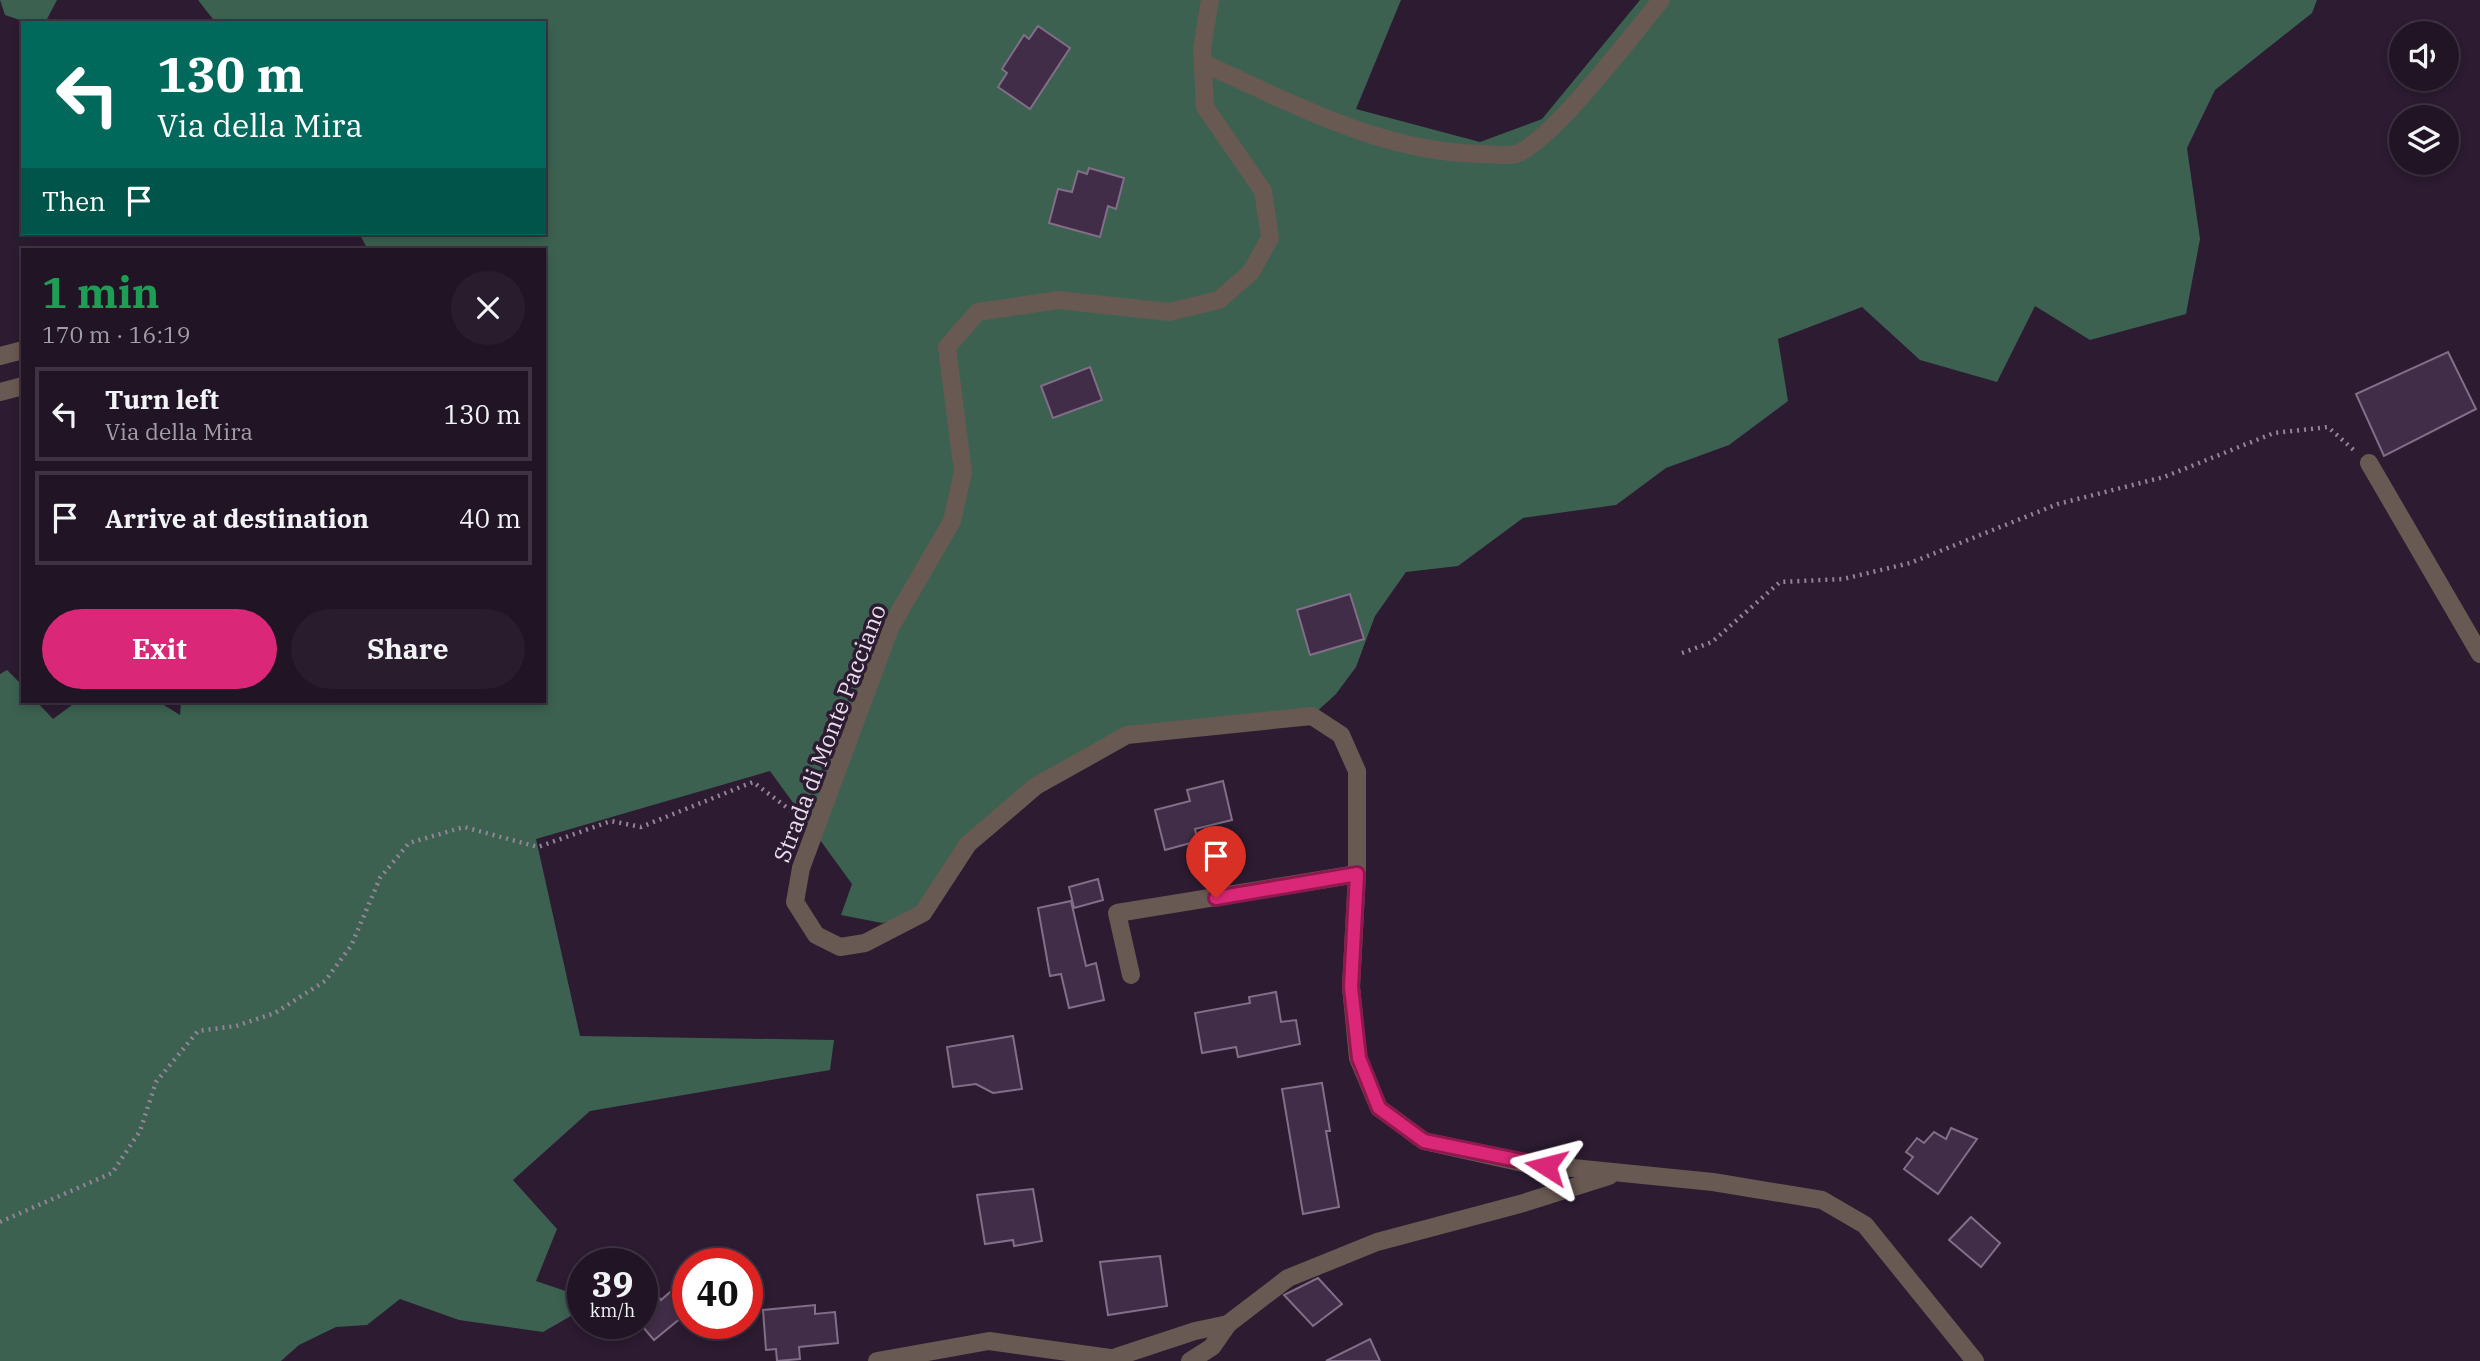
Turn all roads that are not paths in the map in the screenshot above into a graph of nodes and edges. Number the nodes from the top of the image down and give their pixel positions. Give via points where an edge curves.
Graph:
1 (1210, 0) edge
2 (1661, 0) edge
3 (1203, 63) junction
4 (21, 351) edge
5 (0, 356) edge
6 (21, 387) edge
7 (0, 392) edge
8 (2369, 463) road end
9 (2480, 654) edge
10 (1357, 874) junction
11 (1131, 975) dead end
12 (1615, 1174) junction
13 (1228, 1324) junction
14 (1107, 1360) edge
15 (877, 1361) edge
16 (1190, 1361) edge
17 (1975, 1361) edge

1 - 3 street, Strada di Monte Pacciano
2 - 3 street via 1550,129 1515,154 1465,154 1397,142 1332,123
3 - 10 street, Strada di Monte Pacciano via 1205,107 1263,191 1270,238 1251,272 1219,300 1169,312 1058,300 978,312 947,347 963,472 952,521 890,628 801,869 795,902 816,935 840,947 865,943 923,913 968,844 1036,786 1127,735 1311,716 1342,735 1357,771
4 - 5 street
6 - 7 street
8 - 9 street
10 - 11 street via 1116,913
10 - 12 street, Strada di Monte Pacciano via 1351,987 1359,1058 1379,1108 1424,1141 1523,1163
12 - 13 street via 1377,1242 1288,1278
12 - 17 street, Strada di Monte Pacciano via 1713,1182 1822,1200 1865,1225
13 - 14 street
13 - 16 street via 1212,1347
14 - 15 street via 989,1341

